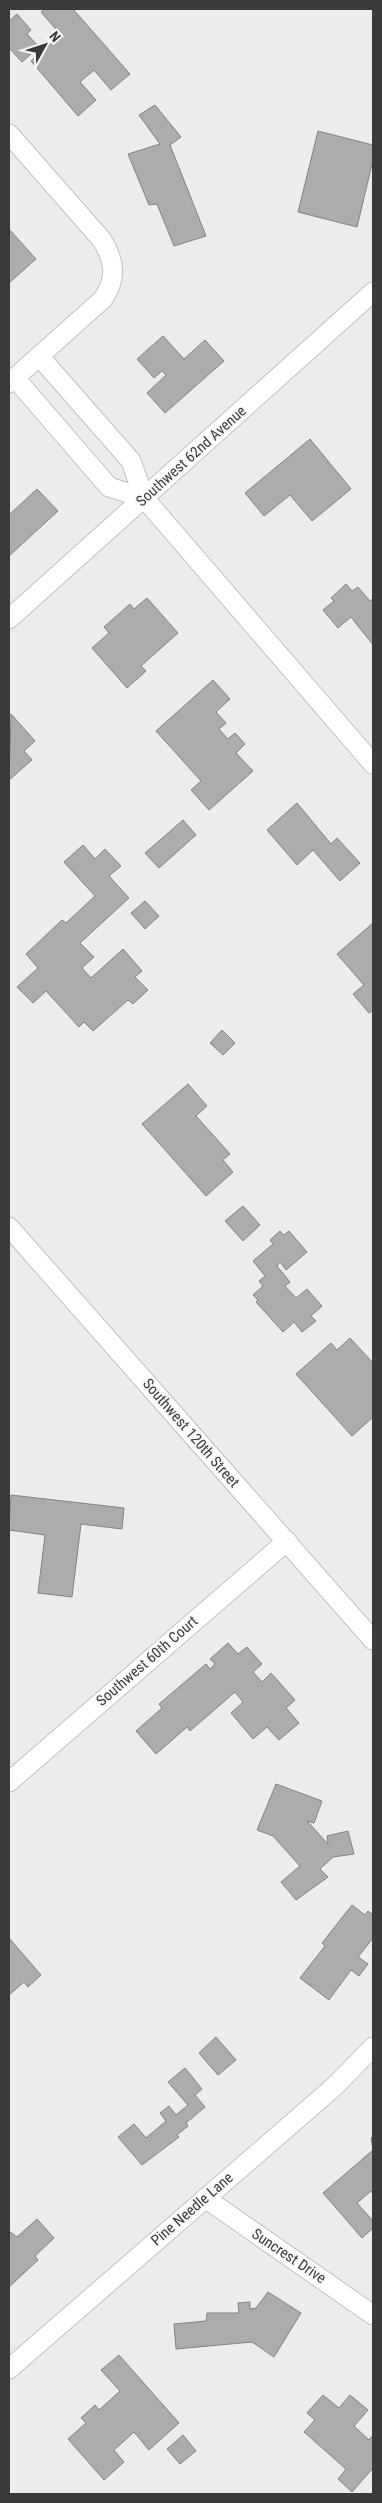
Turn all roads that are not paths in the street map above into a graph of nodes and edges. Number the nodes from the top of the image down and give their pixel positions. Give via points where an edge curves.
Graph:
1 (9, 134) edge
2 (373, 292) edge
3 (39, 356) junction
4 (12, 380) edge
5 (144, 498) junction
6 (9, 619) edge
7 (370, 754) edge
8 (9, 1226) edge
9 (287, 1541) junction
10 (373, 1640) edge
11 (9, 1782) edge
12 (373, 2047) edge
13 (205, 2198) junction
14 (373, 2315) edge
15 (9, 2369) edge

1 - 3 street via 102,240 114,270 110,289 103,300
2 - 5 street, Southwest 62nd Avenue
3 - 4 street
3 - 5 street via 132,461
4 - 5 street via 109,487
5 - 6 street, Southwest 62nd Avenue
5 - 7 street
8 - 9 street, Southwest 120th Street
9 - 10 street, Southwest 120th Street
9 - 11 street, Southwest 60th Court
12 - 13 street, Pine Needle Lane via 335,2086
13 - 14 street, Suncrest Drive
13 - 15 street, Pine Needle Lane

